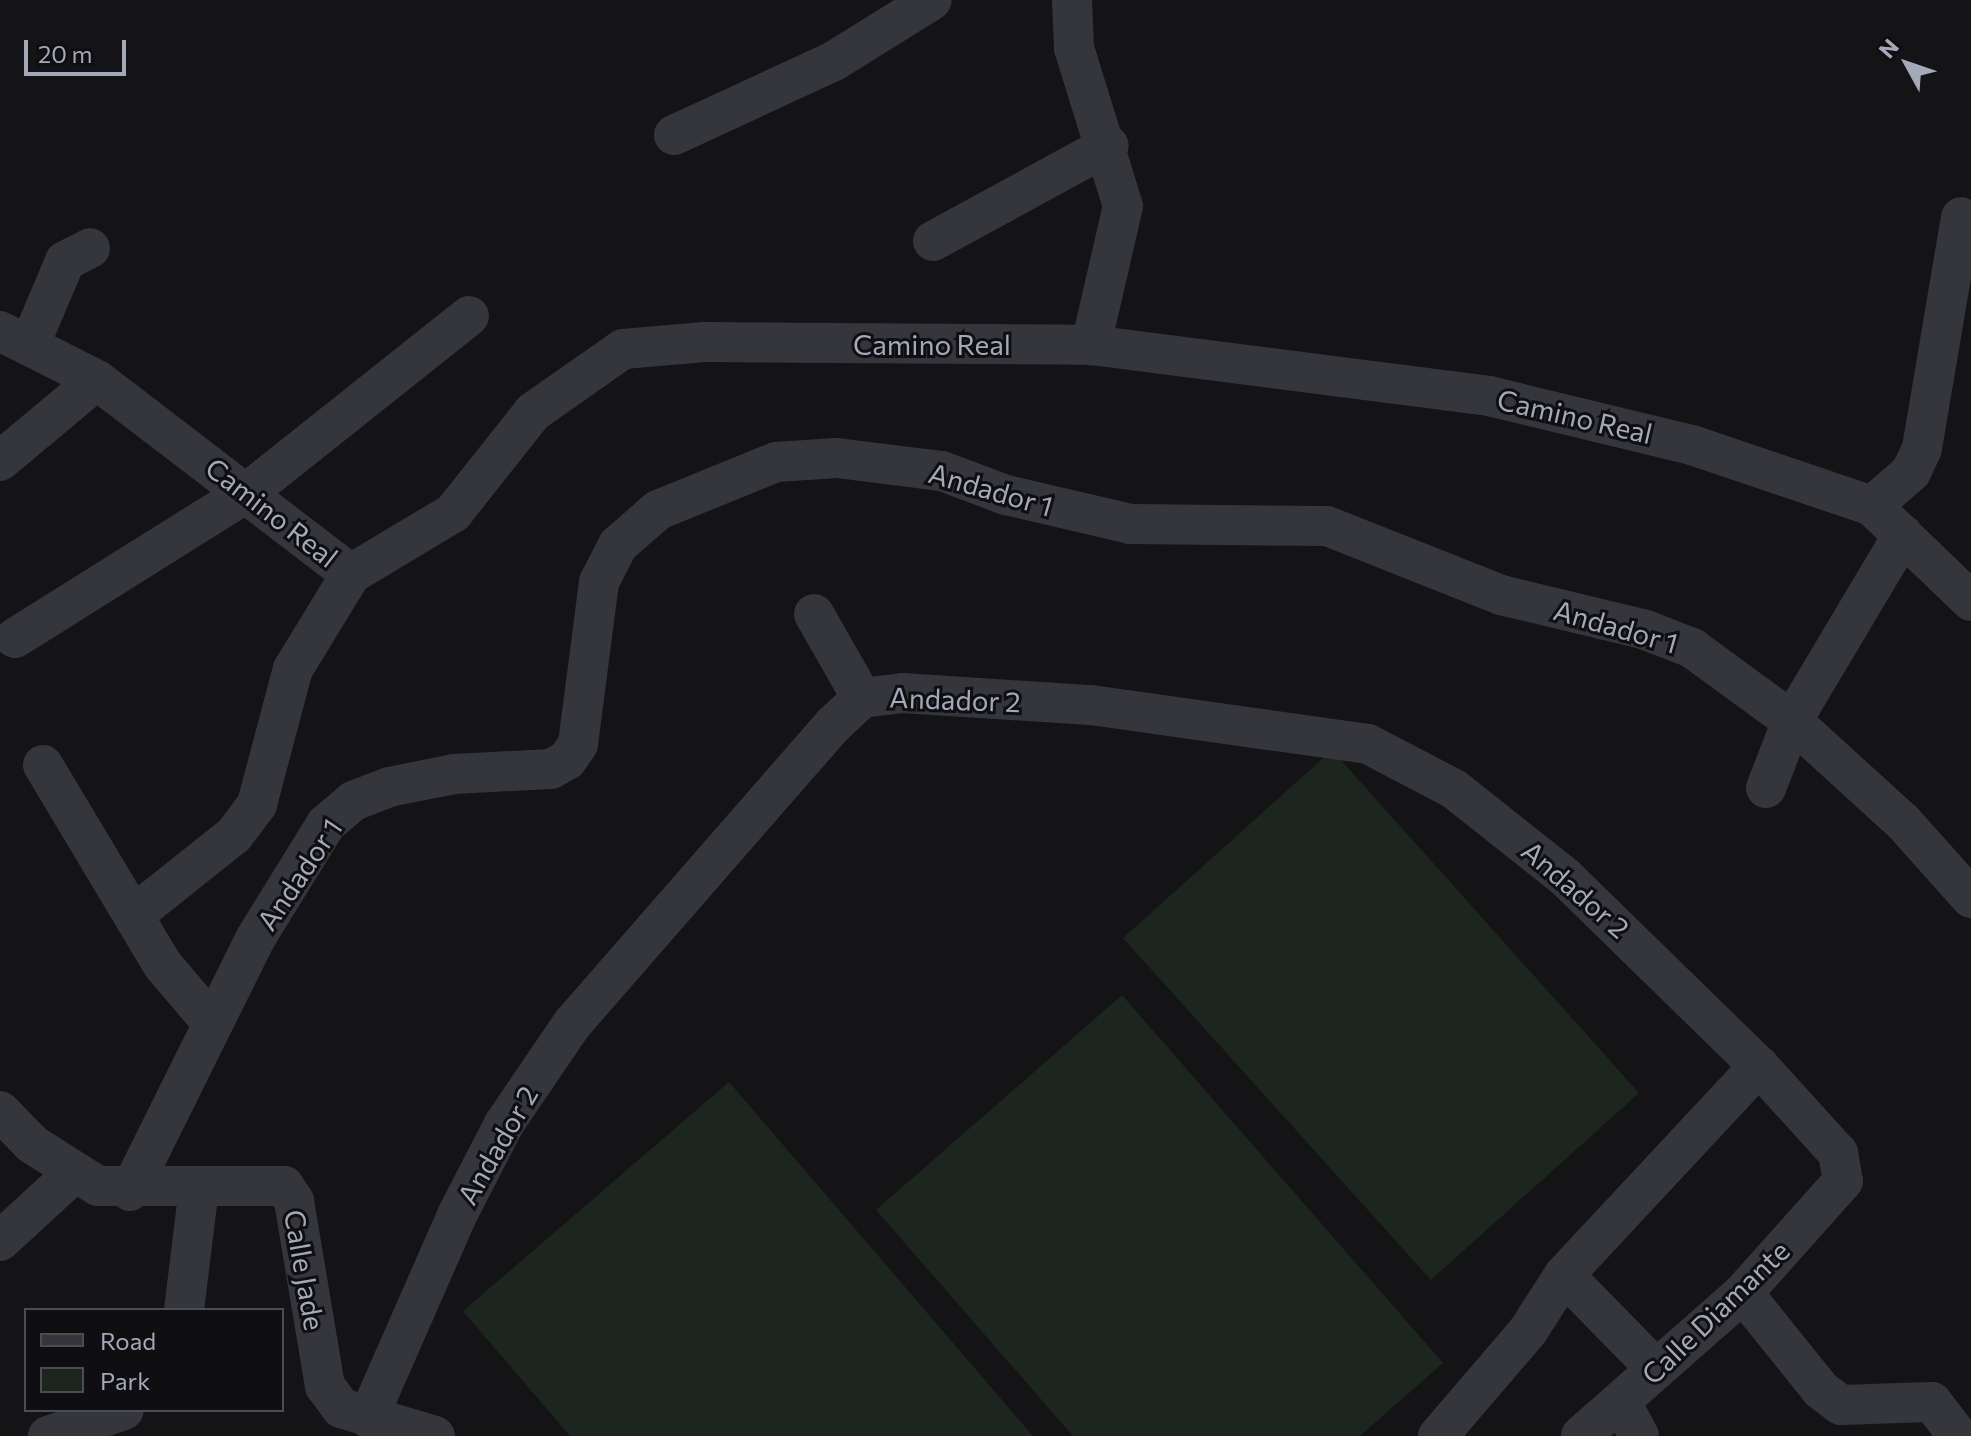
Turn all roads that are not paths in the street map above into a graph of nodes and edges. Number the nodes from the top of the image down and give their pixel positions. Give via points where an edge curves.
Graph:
1 (932, 0) edge
2 (1072, 0) edge
3 (674, 135) dead end
4 (1109, 145) junction
5 (1961, 217) dead end
6 (933, 241) dead end
7 (90, 248) dead end
8 (469, 316) dead end
9 (15, 337) edge
10 (1091, 345) junction
11 (97, 380) junction
12 (0, 461) edge
13 (249, 491) junction
14 (1872, 506) junction
15 (1903, 535) junction
16 (351, 574) junction
17 (1971, 601) edge
18 (814, 614) dead end
19 (15, 638) dead end
20 (862, 698) junction
21 (1792, 721) junction
22 (43, 765) dead end
23 (1766, 788) dead end
24 (1971, 898) edge
25 (136, 913) junction
26 (212, 1023) junction
27 (1759, 1066) junction
28 (0, 1111) edge
29 (73, 1174) junction
30 (1843, 1181) joint
31 (199, 1187) junction
32 (130, 1191) junction
33 (0, 1241) edge
34 (1564, 1275) junction
35 (1743, 1293) junction
36 (184, 1308) edge
37 (1656, 1369) junction
38 (118, 1412) edge
39 (368, 1418) junction
40 (1630, 1419) edge
41 (48, 1436) edge
42 (435, 1436) edge
43 (1438, 1436) edge
44 (1581, 1436) edge
45 (1958, 1436) edge

1 - 3 street via 834,61
2 - 4 street via 1074,48
4 - 6 street
4 - 10 street via 1123,206
5 - 14 street via 1922,448 1911,472
7 - 9 street via 65,261
8 - 13 street
9 - 11 street, Camino Real
10 - 14 street, Camino Real via 1489,396 1595,417
10 - 16 street, Camino Real via 705,342 623,349 533,412 453,513
11 - 12 street
11 - 13 street, Camino Real
13 - 16 street, Camino Real
13 - 19 street
14 - 15 street, Camino Real
15 - 17 street, Camino Real
15 - 21 street
16 - 25 street via 293,669 257,804 234,835
18 - 20 street
20 - 27 street, Andador 2 via 903,693 1091,705 1368,744 1454,789 1565,877
20 - 39 street, Andador 2 via 572,1024 504,1124
21 - 23 street
21 - 24 street, Andador 1 via 1903,822
21 - 26 street, Andador 1 via 1692,648 1643,629 1501,595 1327,526 1131,524 1006,495 942,471 837,458 776,462 658,510 618,545 599,582 578,744 567,760 551,769 454,774 353,801 326,824
22 - 25 street
25 - 26 street via 162,964
26 - 32 street, Andador 1
27 - 30 street, Andador 2 via 1838,1153
27 - 34 street
28 - 29 street
29 - 32 street, Calle Jade
29 - 33 street
30 - 35 street, Calle Diamante
31 - 32 street, Calle Jade
31 - 36 street
31 - 39 street, Calle Jade via 284,1186 294,1201 325,1386 341,1408
34 - 37 street
34 - 43 street via 1528,1331
35 - 37 street, Calle Diamante
35 - 45 street via 1821,1390 1841,1405 1932,1402
37 - 40 street, Calle Diamante
38 - 41 street
39 - 42 street, Calle Jade
40 - 44 street, Calle Diamante

